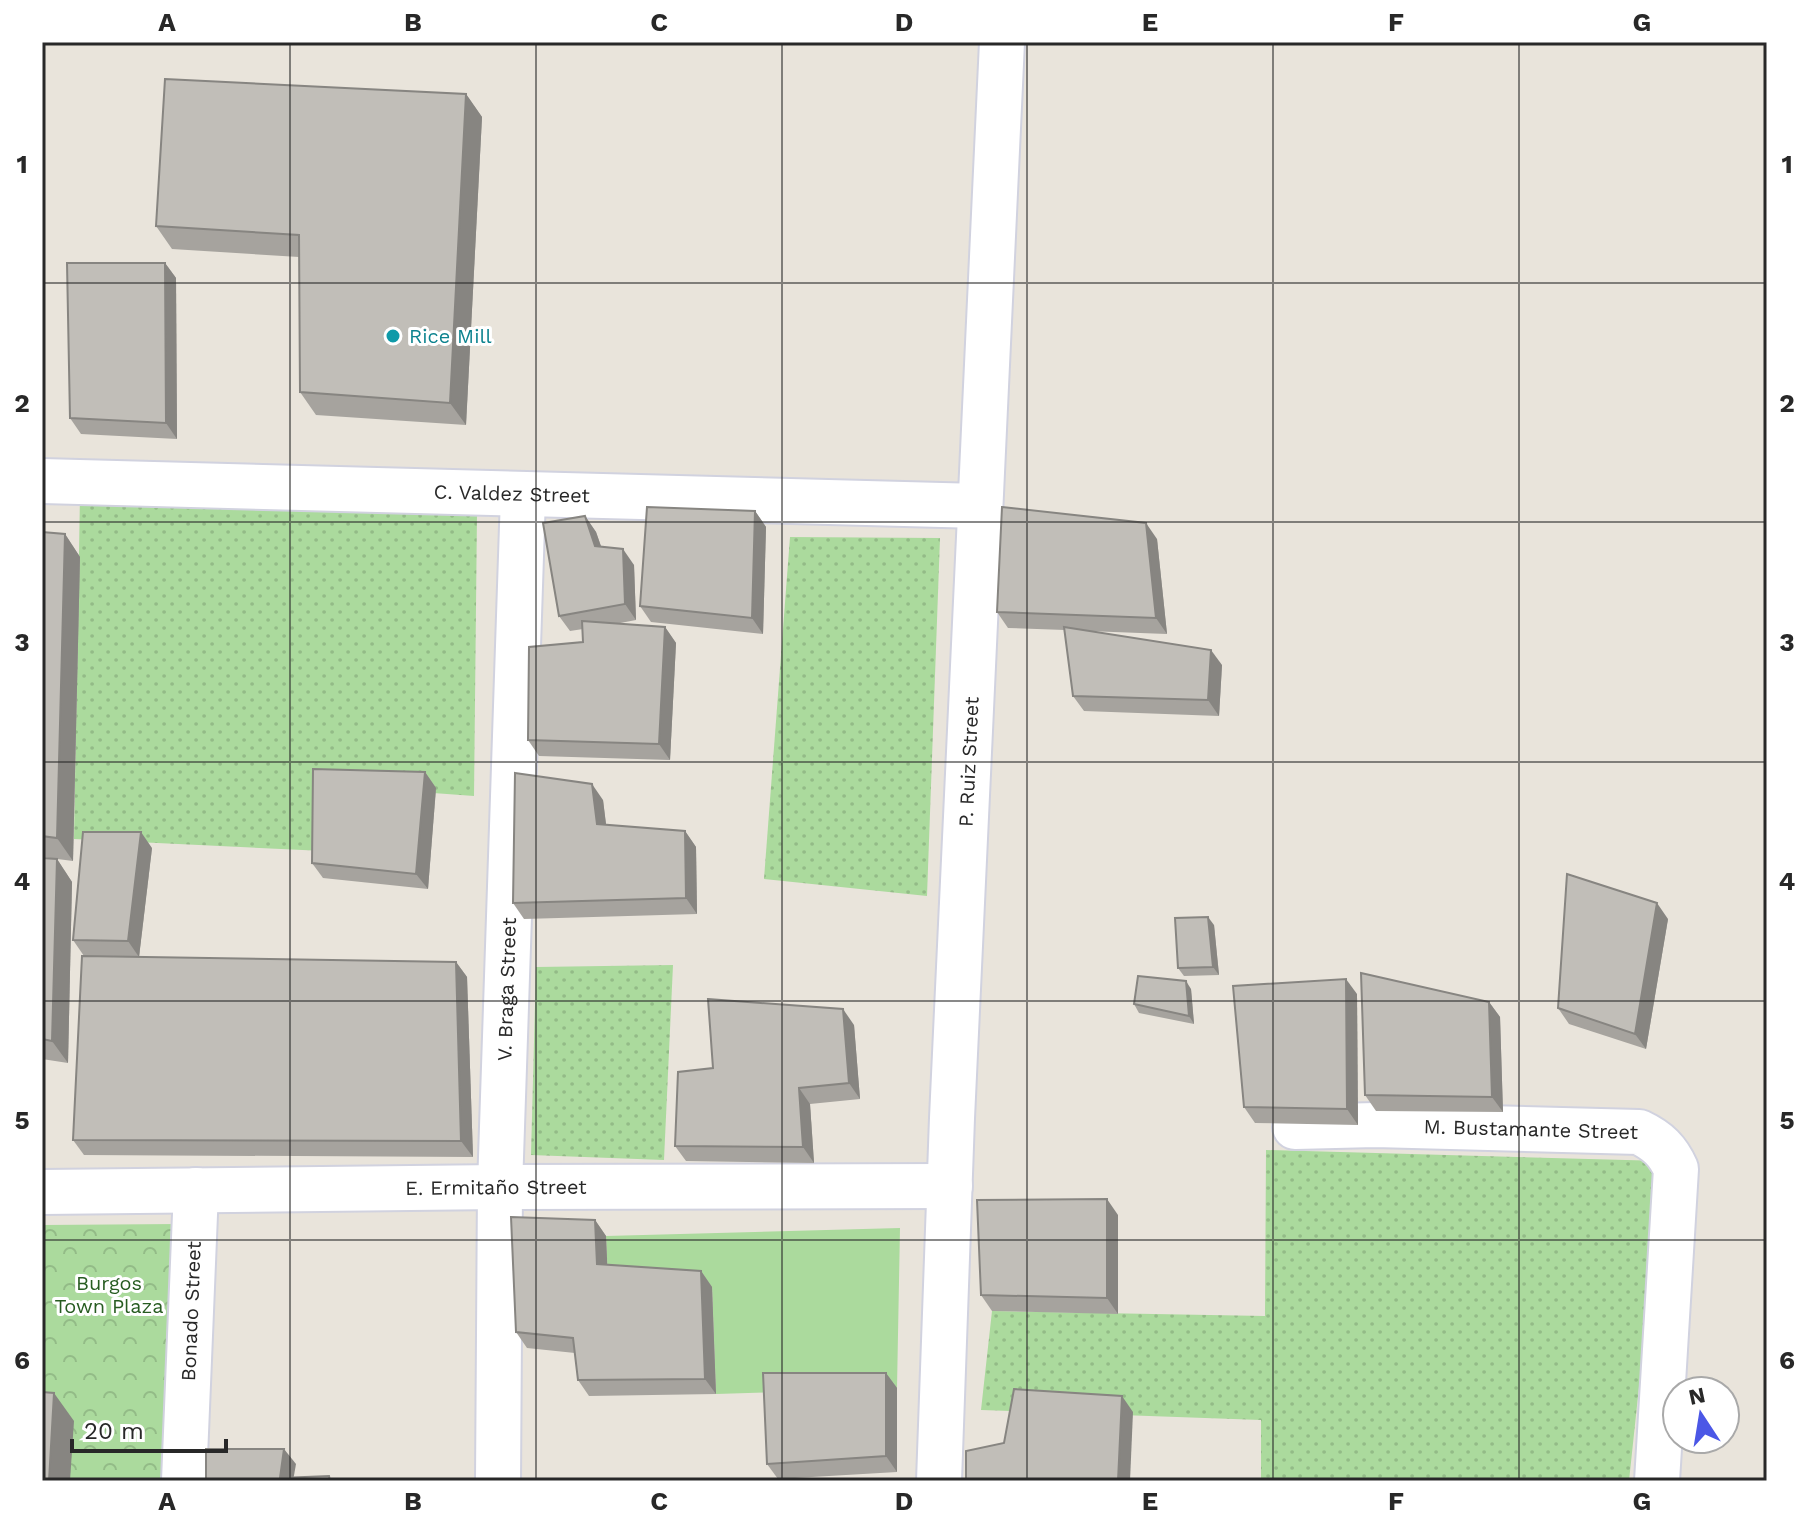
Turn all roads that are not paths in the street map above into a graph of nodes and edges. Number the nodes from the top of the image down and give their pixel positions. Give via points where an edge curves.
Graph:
1 (1002, 42) edge
2 (42, 481) edge
3 (523, 496) junction
4 (980, 506) junction
5 (1295, 1127) edge
6 (950, 1186) junction
7 (500, 1187) junction
8 (196, 1190) junction
9 (42, 1192) edge
10 (184, 1481) edge
11 (498, 1481) edge
12 (939, 1481) edge
13 (1657, 1481) edge

1 - 4 street, P. Ruiz Street
2 - 3 street, C. Valdez Street
3 - 4 street, C. Valdez Street
3 - 7 street, V. Braga Street
4 - 6 street, P. Ruiz Street
5 - 13 street, M. Bustamante Street via 1639,1132 1670,1154 1676,1169
6 - 7 street, E. Ermitaño Street
6 - 12 street, P. Ruiz Street
7 - 8 street, E. Ermitaño Street
7 - 11 street, V. Braga Street
8 - 9 street, E. Ermitaño Street
8 - 10 street, Bonado Street

